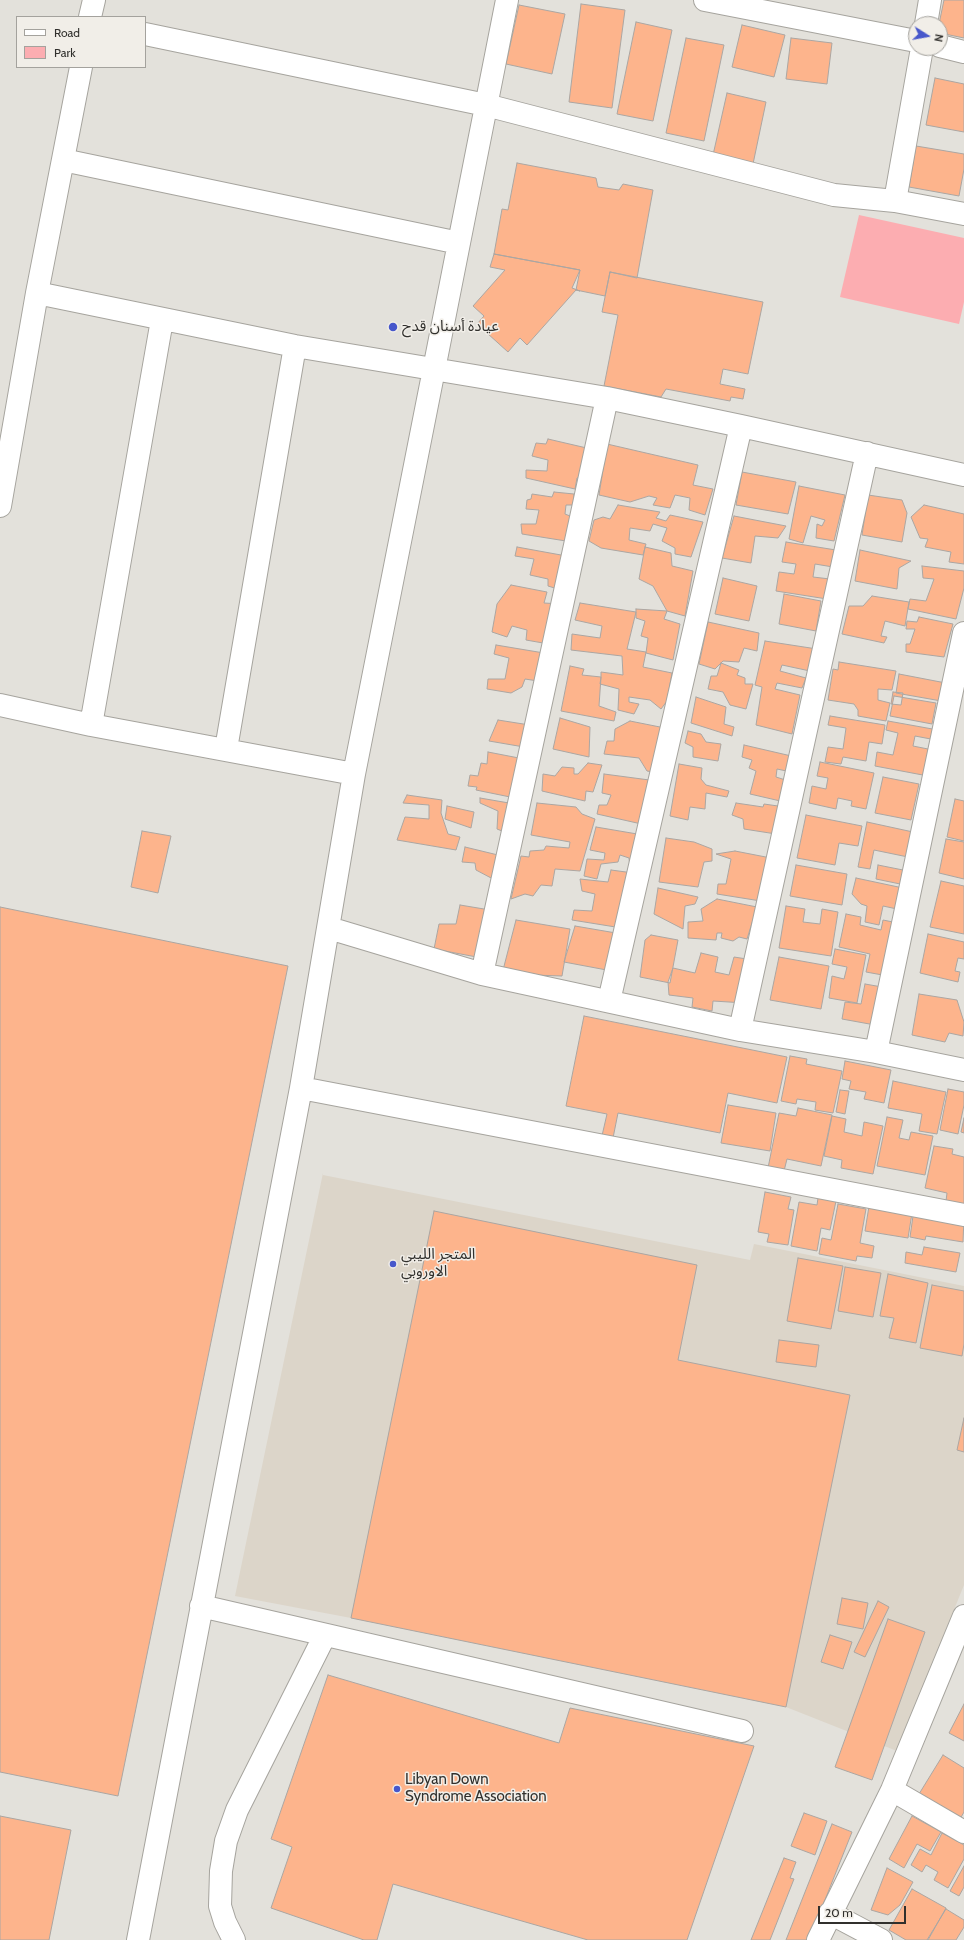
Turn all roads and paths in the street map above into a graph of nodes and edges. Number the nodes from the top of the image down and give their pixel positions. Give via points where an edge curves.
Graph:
1 (94, 0) edge
2 (507, 0) edge
3 (706, 0) edge
4 (930, 0) edge
5 (90, 16) edge
6 (927, 16) edge
7 (146, 34) edge
8 (908, 39) edge
9 (948, 48) edge
10 (964, 52) edge
11 (921, 56) edge
12 (81, 68) edge
13 (486, 105) junction
14 (63, 160) junction
15 (895, 201) junction
16 (964, 214) edge
17 (459, 243) junction
18 (37, 293) junction
19 (162, 320) junction
20 (295, 346) junction
21 (434, 368) junction
22 (607, 398) junction
23 (741, 426) junction
24 (867, 453) junction
25 (964, 475) edge
26 (0, 506) edge
27 (964, 634) edge
28 (0, 705) edge
29 (91, 725) junction
30 (226, 749) junction
31 (354, 774) junction
32 (329, 928) junction
33 (482, 974) junction
34 (609, 1001) junction
35 (740, 1030) junction
36 (876, 1052) junction
37 (964, 1070) edge
38 (301, 1088) junction
39 (964, 1215) edge
40 (201, 1606) junction
41 (964, 1616) edge
42 (326, 1635) junction
43 (957, 1652) edge
44 (742, 1731) dead end
45 (892, 1790) junction
46 (964, 1832) edge
47 (830, 1912) junction
48 (138, 1940) edge
49 (234, 1940) edge
50 (818, 1940) edge
51 (881, 1940) edge

1 - 5 street
2 - 13 street
3 - 8 street
4 - 6 street
7 - 13 street
9 - 10 street
11 - 15 street
12 - 14 street
13 - 15 street via 834,195
13 - 17 street
14 - 17 street
14 - 18 street
15 - 16 street
17 - 21 street
18 - 19 street
18 - 26 street
19 - 20 street
19 - 29 street
20 - 21 street
20 - 30 street
21 - 22 street
21 - 31 street
22 - 23 street
22 - 33 street
23 - 24 street
23 - 34 street
24 - 25 street
24 - 35 street
27 - 36 street
28 - 29 street
29 - 30 street
30 - 31 street
31 - 32 street
32 - 33 street
32 - 38 street
33 - 34 street
34 - 35 street
35 - 36 street
36 - 37 street
38 - 39 street
38 - 40 street
40 - 42 street
40 - 48 street
41 - 43 street
42 - 44 street
42 - 49 street via 238,1810 226,1841 221,1870 220,1906
43 - 45 street
45 - 46 street
45 - 47 street
47 - 50 street
47 - 51 street

